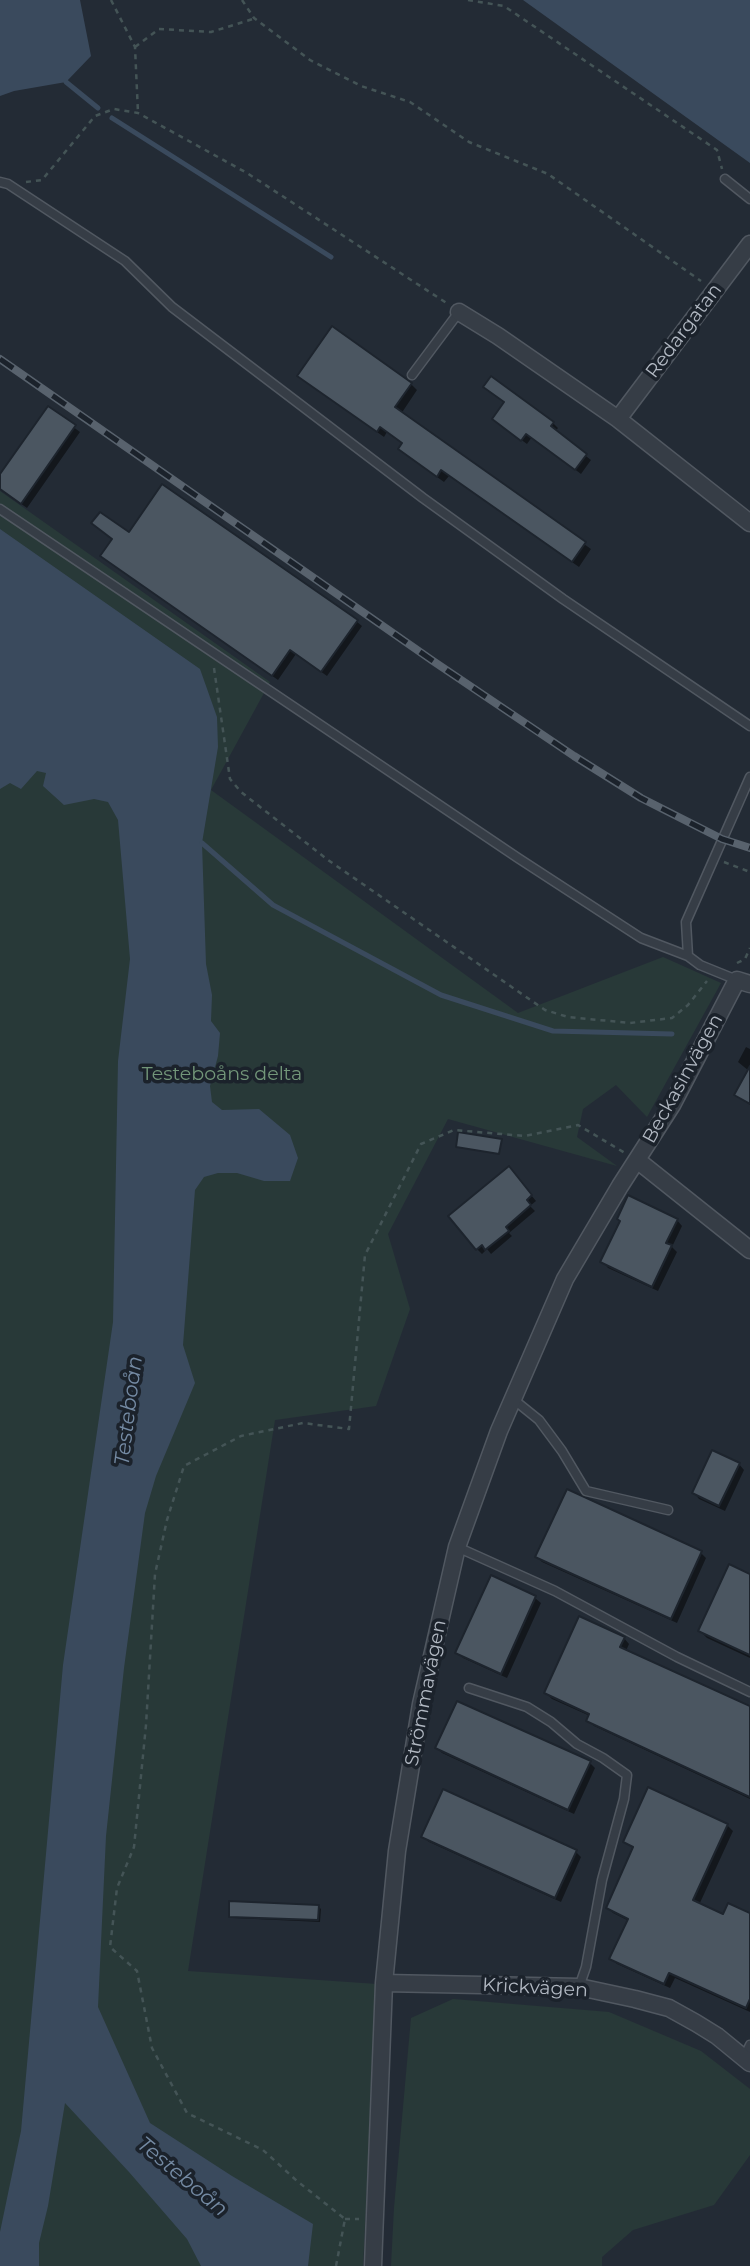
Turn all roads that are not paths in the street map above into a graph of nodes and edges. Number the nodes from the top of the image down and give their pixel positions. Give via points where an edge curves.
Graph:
1 (725, 179) road end
2 (4, 183) edge
3 (750, 199) edge
4 (750, 244) edge
5 (459, 312) joint
6 (412, 375) dead end
7 (618, 419) junction
8 (0, 509) edge
9 (750, 523) edge
10 (750, 726) edge
11 (750, 777) edge
12 (688, 956) junction
13 (743, 982) edge
14 (637, 1160) junction
15 (750, 1250) edge
16 (513, 1399) junction
17 (668, 1510) dead end
18 (457, 1547) junction
19 (469, 1688) dead end
20 (750, 1692) edge
21 (384, 1983) junction
22 (579, 1987) junction
23 (748, 2055) edge
24 (373, 2266) edge

1 - 3 lane
2 - 10 lane via 125,261 172,307 423,498
4 - 7 street, Redargatan
5 - 6 lane
5 - 7 street
7 - 9 street
8 - 12 lane via 641,939
11 - 12 lane via 686,922
12 - 13 lane
13 - 14 street, Beckasinvägen
14 - 15 street, Beckasinvägen
14 - 16 street, Strömmavägen via 565,1279
16 - 17 lane via 538,1420 586,1491
16 - 18 street, Strömmavägen
18 - 20 lane via 555,1591
18 - 21 street, Strömmavägen via 421,1704 397,1851
19 - 22 lane via 527,1707 626,1775
21 - 22 street, Krickvägen
21 - 24 street, Strömmavägen
22 - 23 street, Krickvägen via 668,2008

